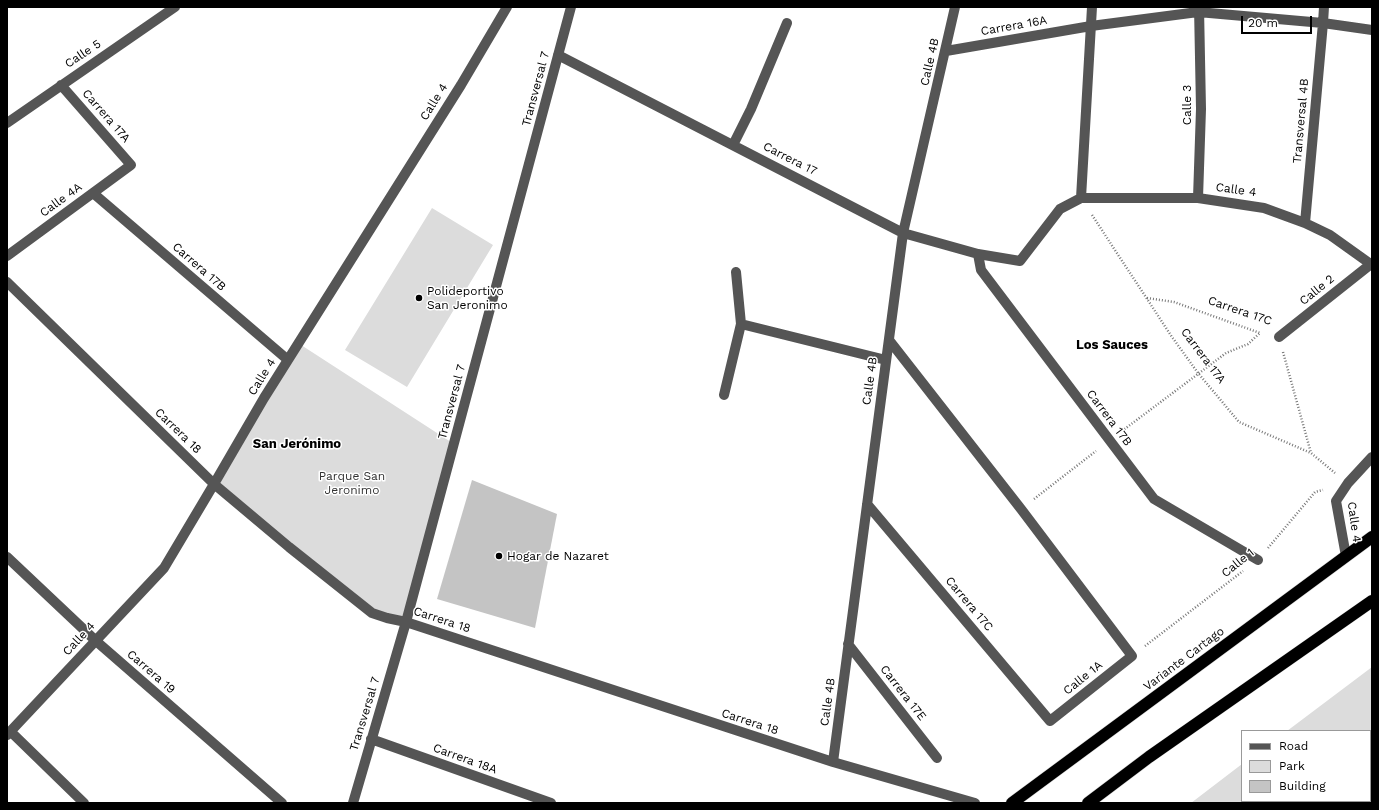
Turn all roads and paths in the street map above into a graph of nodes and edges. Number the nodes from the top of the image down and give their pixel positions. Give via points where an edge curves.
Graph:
1 (175, 7) edge
2 (507, 7) edge
3 (571, 7) edge
4 (955, 7) edge
5 (1092, 7) edge
6 (1324, 7) edge
7 (1199, 10) edge
8 (788, 23) dead end
9 (1323, 23) junction
10 (1091, 26) junction
11 (1372, 30) edge
12 (946, 51) junction
13 (558, 55) junction
14 (61, 85) junction
15 (7, 123) edge
16 (733, 145) junction
17 (131, 165) joint
18 (93, 193) junction
19 (1081, 198) junction
20 (1198, 198) junction
21 (1305, 222) junction
22 (903, 232) junction
23 (978, 254) junction
24 (7, 256) edge
25 (1020, 261) joint
26 (1372, 264) edge
27 (736, 272) dead end
28 (7, 282) edge
29 (1146, 298) junction
30 (741, 324) junction
31 (1260, 333) junction
32 (1279, 337) junction
33 (889, 340) junction
34 (288, 360) junction
35 (886, 360) junction
36 (1198, 373) junction
37 (724, 395) dead end
38 (1311, 453) junction
39 (1372, 457) edge
40 (214, 484) junction
41 (1348, 484) junction
42 (867, 504) junction
43 (1372, 538) edge
44 (1346, 556) junction
45 (7, 557) edge
46 (1258, 560) junction
47 (1372, 601) edge
48 (406, 622) junction
49 (96, 641) junction
50 (848, 644) junction
51 (1132, 656) junction
52 (1050, 721) joint
53 (8, 733) edge
54 (372, 739) junction
55 (937, 758) dead end
56 (833, 762) junction
57 (84, 803) edge
58 (282, 803) edge
59 (353, 803) edge
60 (551, 803) edge
61 (975, 803) edge
62 (1012, 803) edge
63 (1088, 803) edge

1 - 14 street, Calle 5
2 - 34 street, Calle 4 via 461,85
3 - 13 street, Transversal 7
4 - 12 street, Calle 4B
5 - 10 street
6 - 9 street
7 - 9 street, Carrera 16A
7 - 10 street, Carrera 16A
7 - 20 street, Calle 3
8 - 16 street
9 - 11 street, Carrera 16A
9 - 21 street, Transversal 4B
10 - 12 street, Carrera 16A
10 - 19 street
12 - 22 street, Calle 4B
13 - 16 street, Carrera 17
13 - 48 street, Transversal 7
14 - 15 street, Calle 5
14 - 17 street, Carrera 17A
16 - 22 street, Carrera 17
17 - 18 street, Calle 4A
18 - 24 street, Calle 4A
18 - 34 street, Carrera 17B
19 - 20 street, Calle 4
19 - 25 street, Calle 4 via 1060,209
19 - 29 path, Carrera 17A
20 - 21 street, Calle 4 via 1264,208
21 - 26 street, Calle 4 via 1330,235
22 - 23 street, Carrera 17
22 - 33 street, Calle 4B
23 - 25 street, Carrera 17
23 - 46 street, Carrera 17B via 981,270 1154,499
26 - 32 street, Calle 2
27 - 30 street
28 - 40 street, Carrera 18
29 - 31 path, Carrera 17C via 1174,302
29 - 36 path, Carrera 17A
30 - 35 street
30 - 37 street
31 - 32 path, Carrera 17C
31 - 36 path via 1248,344 1226,352
32 - 38 path, Carrera 17C
33 - 35 street, Calle 4B
33 - 51 street
34 - 40 street, Calle 4
35 - 42 street, Calle 4B
36 - 38 path, Carrera 17A via 1239,422
38 - 41 path, Carrera 17A
39 - 41 street, Calle 4
40 - 48 street, Carrera 18 via 372,613
40 - 49 street, Calle 4 via 164,568
41 - 44 street, Calle 4 via 1336,500
41 - 46 path, Calle 1 via 1315,492
42 - 50 street, Calle 4B
42 - 52 street, Carrera 17C
43 - 44 highway, Variante Cartago
44 - 62 highway, Variante Cartago
45 - 49 street, Carrera 19
46 - 51 path, Calle 1
47 - 63 highway via 1149,757
48 - 54 street, Transversal 7
48 - 56 street, Carrera 18
49 - 53 street, Calle 4
49 - 58 street, Carrera 19
50 - 55 street, Carrera 17E
50 - 56 street, Calle 4B
51 - 52 street, Calle 1A
53 - 57 street
54 - 59 street, Transversal 7
54 - 60 street, Carrera 18A
56 - 61 street, Carrera 18

